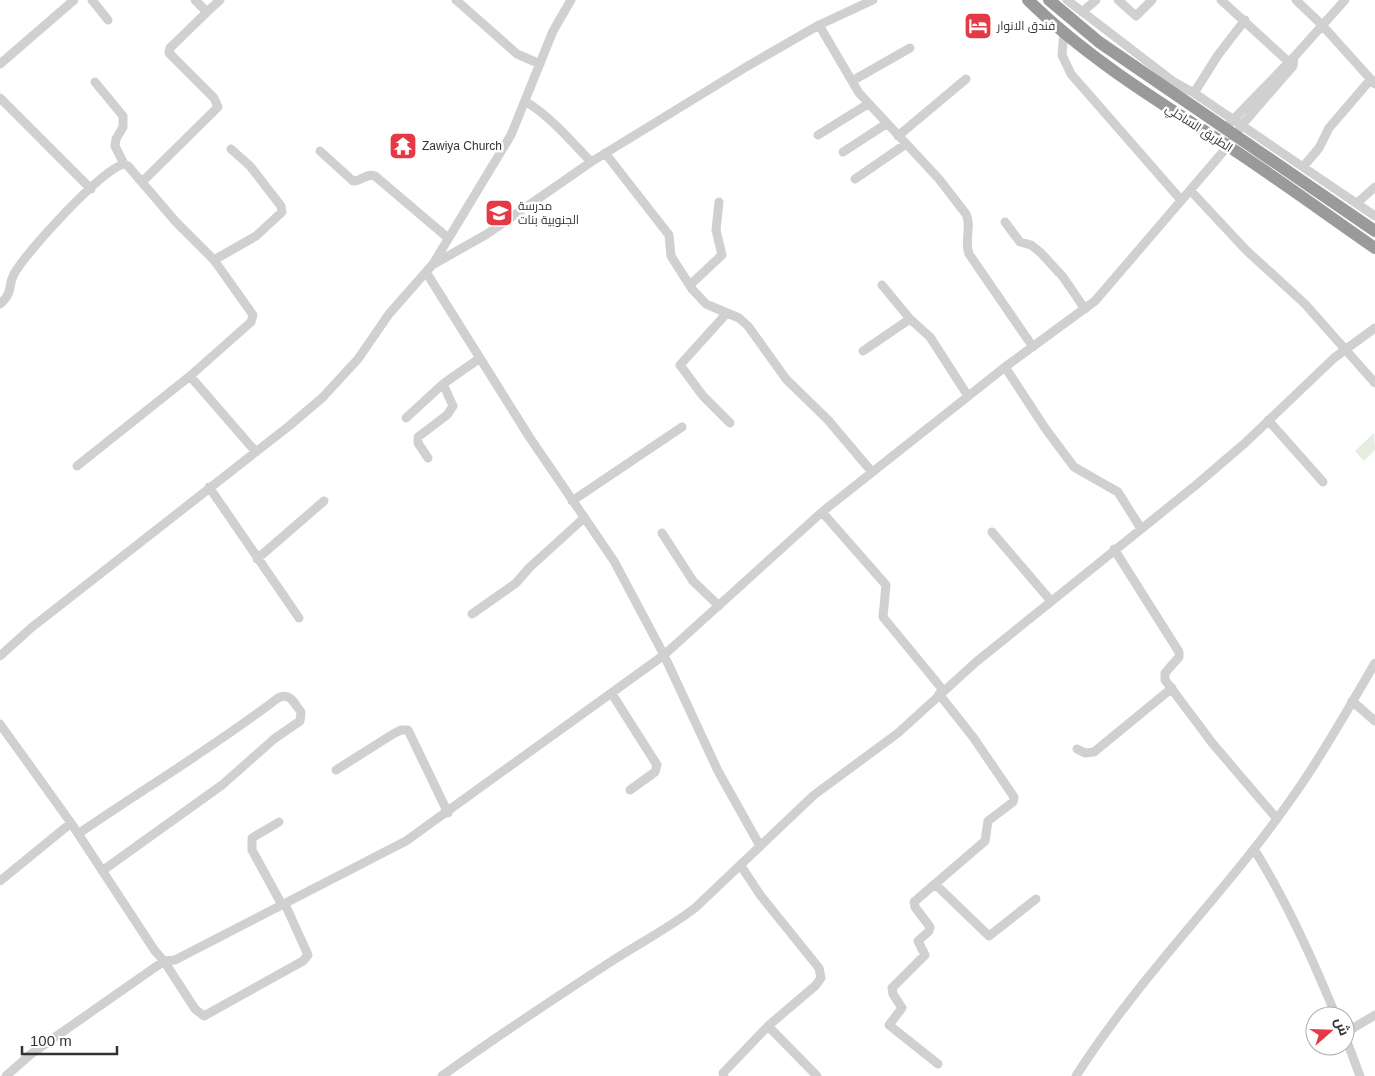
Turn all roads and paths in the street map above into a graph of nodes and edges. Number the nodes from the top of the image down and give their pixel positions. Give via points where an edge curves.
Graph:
1 (74, 0) edge
2 (92, 0) edge
3 (195, 0) edge
4 (220, 0) edge
5 (456, 0) edge
6 (571, 0) edge
7 (874, 0) edge
8 (1028, 0) edge
9 (1049, 0) edge
10 (1067, 0) edge
11 (1096, 0) edge
12 (1118, 0) edge
13 (1152, 0) edge
14 (1221, 0) edge
15 (1296, 0) edge
16 (1345, 0) edge
17 (206, 12) junction
18 (1082, 12) junction
19 (108, 20) dead end
20 (1245, 20) junction
21 (819, 25) junction
22 (1322, 25) junction
23 (1064, 32) junction
24 (910, 48) dead end
25 (1291, 61) junction
26 (0, 64) edge
27 (540, 64) junction
28 (966, 79) dead end
29 (852, 81) junction
30 (95, 82) dead end
31 (1373, 82) edge
32 (1194, 93) junction
33 (0, 98) edge
34 (525, 101) junction
35 (868, 104) junction
36 (886, 124) junction
37 (1230, 133) junction
38 (818, 135) dead end
39 (898, 136) junction
40 (906, 144) junction
41 (231, 149) dead end
42 (320, 151) dead end
43 (605, 152) junction
44 (843, 152) dead end
45 (591, 162) junction
46 (124, 164) junction
47 (1303, 167) junction
48 (855, 179) dead end
49 (142, 182) junction
50 (1375, 186) edge
51 (91, 189) junction
52 (1190, 190) junction
53 (1181, 200) junction
54 (720, 202) dead end
55 (1356, 203) junction
56 (1375, 216) edge
57 (1005, 222) dead end
58 (1375, 231) edge
59 (448, 238) junction
60 (1375, 248) edge
61 (214, 260) junction
62 (433, 264) junction
63 (426, 272) junction
64 (690, 285) junction
65 (882, 285) dead end
66 (0, 304) edge
67 (1085, 309) junction
68 (727, 313) junction
69 (910, 319) junction
70 (1375, 328) edge
71 (1033, 347) junction
72 (1345, 350) junction
73 (863, 351) dead end
74 (480, 358) junction
75 (1005, 367) junction
76 (190, 376) junction
77 (1375, 383) edge
78 (443, 384) junction
79 (968, 396) junction
80 (406, 418) dead end
81 (1268, 420) junction
82 (730, 423) dead end
83 (682, 427) dead end
84 (256, 452) junction
85 (428, 458) dead end
86 (77, 466) dead end
87 (872, 472) junction
88 (1323, 482) dead end
89 (209, 487) junction
90 (324, 501) dead end
91 (572, 501) junction
92 (822, 512) junction
93 (584, 518) junction
94 (1140, 527) junction
95 (992, 532) dead end
96 (662, 533) dead end
97 (1114, 549) junction
98 (257, 559) junction
99 (1051, 601) junction
100 (718, 606) junction
101 (472, 614) dead end
102 (299, 618) dead end
103 (664, 655) junction
104 (0, 656) edge
105 (1375, 663) edge
106 (1371, 678) edge
107 (1172, 688) junction
108 (941, 692) junction
109 (612, 694) junction
110 (1352, 701) junction
111 (1375, 721) edge
112 (0, 724) edge
113 (1077, 749) dead end
114 (336, 770) dead end
115 (630, 790) dead end
116 (448, 813) junction
117 (1277, 818) junction
118 (279, 822) dead end
119 (71, 823) junction
120 (78, 834) junction
121 (760, 846) junction
122 (1254, 848) junction
123 (740, 866) junction
124 (102, 871) junction
125 (0, 881) edge
126 (935, 884) junction
127 (1036, 899) dead end
128 (284, 904) junction
129 (164, 961) junction
130 (1332, 1006) edge
131 (1375, 1015) edge
132 (768, 1026) junction
133 (1355, 1028) edge
134 (1353, 1056) edge
135 (938, 1064) dead end
136 (721, 1075) edge
137 (6, 1076) edge
138 (442, 1076) edge
139 (817, 1076) edge
140 (1076, 1076) edge
141 (1360, 1076) edge

1 - 26 street
2 - 19 street
3 - 17 street
4 - 17 street
5 - 27 street via 517,54
6 - 27 street via 553,31
7 - 21 street
8 - 23 highway, الطريق الساحلي
9 - 37 highway, الطريق الساحلي via 1099,42
10 - 18 street
11 - 18 street
12 - 13 street via 1136,16
14 - 20 street
15 - 22 street
16 - 22 street
17 - 49 street via 169,50 173,59 214,98 218,107
18 - 32 street via 1174,82
20 - 25 street
20 - 32 street
21 - 29 street
21 - 43 street
22 - 25 street
22 - 31 street
23 - 37 highway, الطريق الساحلي via 1163,104
23 - 53 street via 1062,54 1071,74
24 - 29 street
25 - 37 street
27 - 34 street
28 - 39 street
29 - 35 street
30 - 46 street via 124,121 115,146
31 - 47 street via 1329,128 1319,148
32 - 37 street
33 - 51 street
34 - 45 street via 559,127
34 - 59 street via 511,135
35 - 36 street
35 - 38 street
36 - 39 street
36 - 44 street
37 - 47 street
37 - 52 street
37 - 58 highway, الطريق الساحلي
37 - 60 highway, الطريق الساحلي
39 - 40 street
40 - 48 street
40 - 71 street via 966,214 969,254
41 - 61 street via 250,166 281,206 282,212 256,236
42 - 59 street via 353,181 367,175 375,176
43 - 45 street
43 - 64 street via 669,235 671,256
45 - 62 street via 513,217
46 - 49 street
46 - 51 street
47 - 55 street
49 - 61 street
50 - 55 street
51 - 66 street via 43,234 13,276 11,292
52 - 53 street
52 - 72 street via 1246,250 1305,304
53 - 67 street
54 - 64 street via 716,230 722,255
55 - 56 street
57 - 67 street via 1017,239 1031,245 1047,259
59 - 62 street
61 - 76 street via 253,318
62 - 63 street
63 - 74 street
63 - 84 street via 389,314 358,360 343,376
64 - 68 street via 706,304
65 - 69 street
67 - 71 street
68 - 82 street via 680,365
68 - 87 street via 748,326 786,379 828,420
69 - 73 street
69 - 79 street via 930,337
70 - 72 street
71 - 75 street
72 - 77 street
72 - 81 street
74 - 78 street
74 - 91 street
75 - 79 street
75 - 94 street via 1074,467 1118,492
76 - 84 street
76 - 86 street
78 - 80 street
78 - 85 street via 453,406 447,415 418,437 418,443
79 - 87 street
81 - 88 street
81 - 94 street via 1196,485
83 - 91 street
84 - 89 street
87 - 92 street
89 - 98 street
89 - 104 street
90 - 98 street
91 - 93 street
92 - 100 street
92 - 108 street via 886,585 883,617
93 - 101 street via 516,584
93 - 103 street via 614,561
94 - 97 street
95 - 99 street
96 - 100 street via 693,582
97 - 99 street
97 - 107 street via 1177,647 1179,657 1164,676
98 - 102 street
99 - 108 street
100 - 103 street
103 - 109 street
103 - 121 street via 718,771
105 - 106 street
106 - 110 street
107 - 113 street via 1094,752 1085,754
107 - 117 street via 1213,744
108 - 121 street via 898,733 814,795
108 - 126 street via 1014,797 1013,802 988,821 985,841
109 - 115 street via 657,765 655,772
109 - 116 street
110 - 111 street
110 - 117 street
112 - 119 street
114 - 116 street via 393,734 408,730
116 - 128 street via 378,858
117 - 122 street
118 - 128 street via 257,834 251,843
119 - 120 street
119 - 125 street
120 - 124 street
120 - 124 street via 210,748 283,695 290,697 300,712 300,721 274,739 222,785
121 - 123 street
122 - 130 street via 1300,931
122 - 140 street via 1123,1006
123 - 132 street via 821,973 815,986
123 - 138 street via 678,921 510,1027
124 - 129 street
126 - 127 street via 989,936
126 - 135 street via 914,902 930,927 918,940 926,955 892,988 902,1008 889,1025
128 - 129 street via 175,960
128 - 129 street via 306,949 306,958 207,1015 198,1014
129 - 137 street via 31,1054
131 - 133 street
132 - 136 street
132 - 139 street
134 - 141 street

